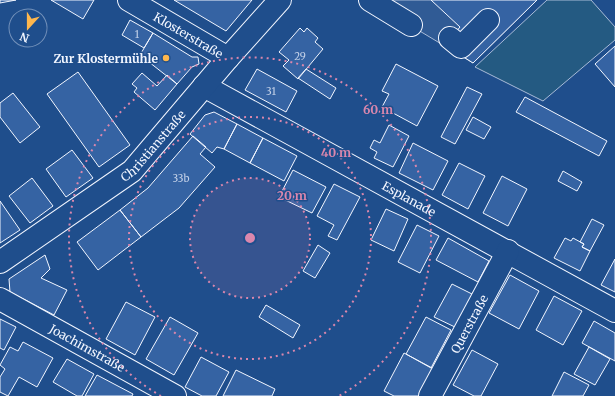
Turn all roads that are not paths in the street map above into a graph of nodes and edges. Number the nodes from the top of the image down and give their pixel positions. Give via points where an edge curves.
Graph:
1 (129, 0) edge
2 (280, 0) edge
3 (370, 0) edge
4 (488, 20) dead end
5 (411, 26) dead end
6 (450, 38) dead end
7 (228, 58) junction
8 (204, 86) junction
9 (508, 251) junction
10 (0, 262) edge
11 (0, 299) edge
12 (615, 311) edge
13 (164, 393) edge
14 (430, 396) edge

1 - 7 street, Klosterstraße
2 - 7 street, Christianstraße
3 - 5 street
4 - 6 street via 461,46
7 - 8 street, Christianstraße
8 - 9 street, Esplanade
8 - 10 street, Christianstraße via 132,171
9 - 12 street, Esplanade
9 - 14 street, Querstraße
11 - 13 street, Joachimstraße

